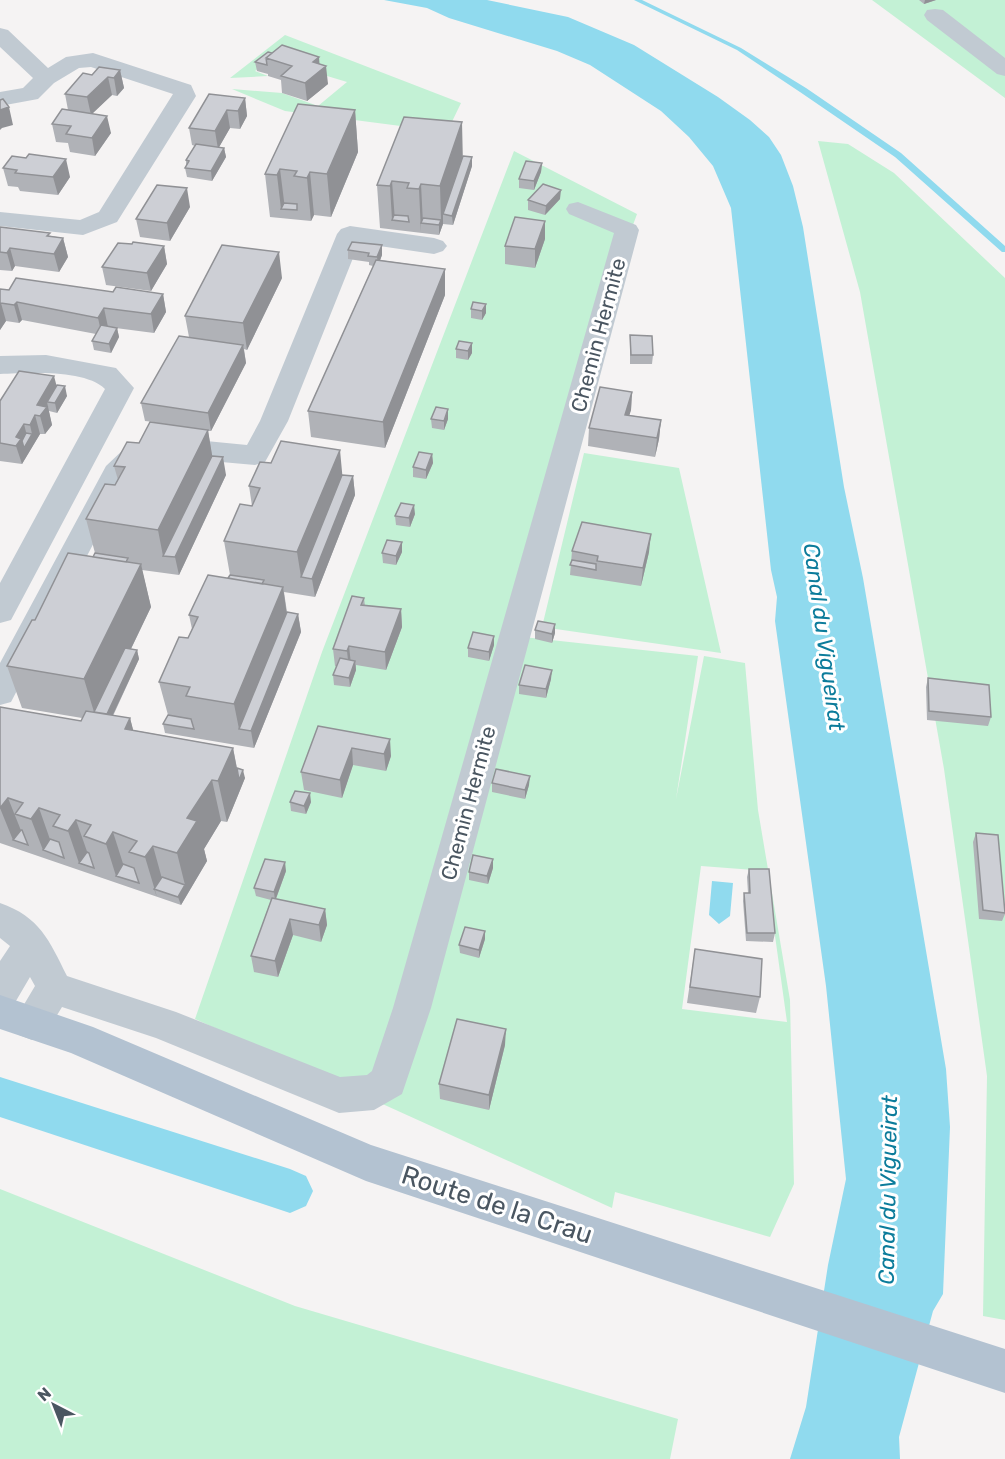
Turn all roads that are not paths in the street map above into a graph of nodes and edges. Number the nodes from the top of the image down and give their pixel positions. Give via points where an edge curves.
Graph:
1 (935, 15) dead end
2 (0, 35) edge
3 (1005, 69) edge
4 (46, 78) junction
5 (0, 99) edge
6 (578, 209) dead end
7 (0, 219) edge
8 (434, 246) dead end
9 (0, 364) edge
10 (0, 612) edge
11 (0, 693) edge
12 (0, 918) edge
13 (32, 942) junction
14 (54, 988) junction
15 (0, 994) edge
16 (16, 1017) edge
17 (972, 1360) edge

1 - 3 street
2 - 4 street
4 - 5 street via 30,94
4 - 7 street via 74,63 93,60 183,90 185,96 108,217 83,228
6 - 14 street, Chemin Hermite via 627,230 412,1008 388,1082 374,1092 339,1095 163,1024
8 - 11 street via 350,234 274,421 255,455 165,447 134,456 116,473
9 - 10 street via 46,364 105,374 120,388
12 - 13 street
13 - 14 street
13 - 15 street
14 - 16 street
16 - 17 main road, Route de la Crau via 80,1039 366,1162

